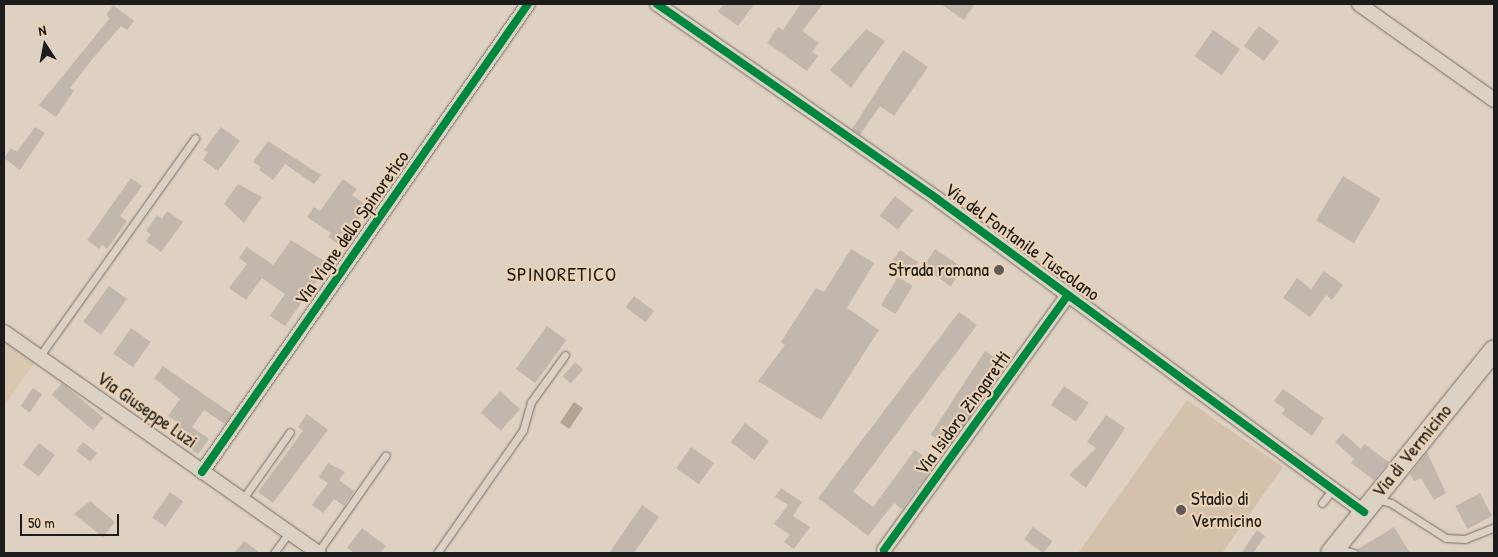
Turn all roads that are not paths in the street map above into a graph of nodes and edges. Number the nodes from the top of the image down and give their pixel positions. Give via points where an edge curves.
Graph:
1 (528, 4) edge
2 (657, 4) edge
3 (1359, 4) edge
4 (1494, 100) edge
5 (195, 138) dead end
6 (1068, 296) junction
7 (4, 332) edge
8 (1494, 350) edge
9 (565, 355) dead end
10 (39, 357) junction
11 (290, 432) dead end
12 (386, 455) dead end
13 (202, 472) junction
14 (1333, 489) junction
15 (242, 500) junction
16 (1322, 503) dead end
17 (1369, 505) junction
18 (1494, 527) edge
19 (288, 532) junction
20 (884, 550) dead end
21 (1337, 552) edge
22 (274, 553) edge
23 (318, 553) edge
24 (437, 553) edge
25 (1354, 553) edge

1 - 13 street, Via Vigne dello Spinoretico
2 - 6 street, Via del Fontanile Tuscolano
3 - 4 street
5 - 10 lane
6 - 14 street, Via del Fontanile Tuscolano
6 - 20 street, Via Isidoro Zingaretti
7 - 10 street, Via Giuseppe Luzi
8 - 17 main road, Via di Vermicino
9 - 24 lane via 531,402 523,430
10 - 13 street, Via Giuseppe Luzi
11 - 15 lane
12 - 23 lane
13 - 15 street, Via Giuseppe Luzi
14 - 16 lane
14 - 17 street, Via del Fontanile Tuscolano
15 - 19 street, Via Giuseppe Luzi
17 - 18 lane via 1391,503 1450,538 1464,539
17 - 21 main road, Via di Vermicino
19 - 22 lane
19 - 23 street, Via Giuseppe Luzi
21 - 25 lane

